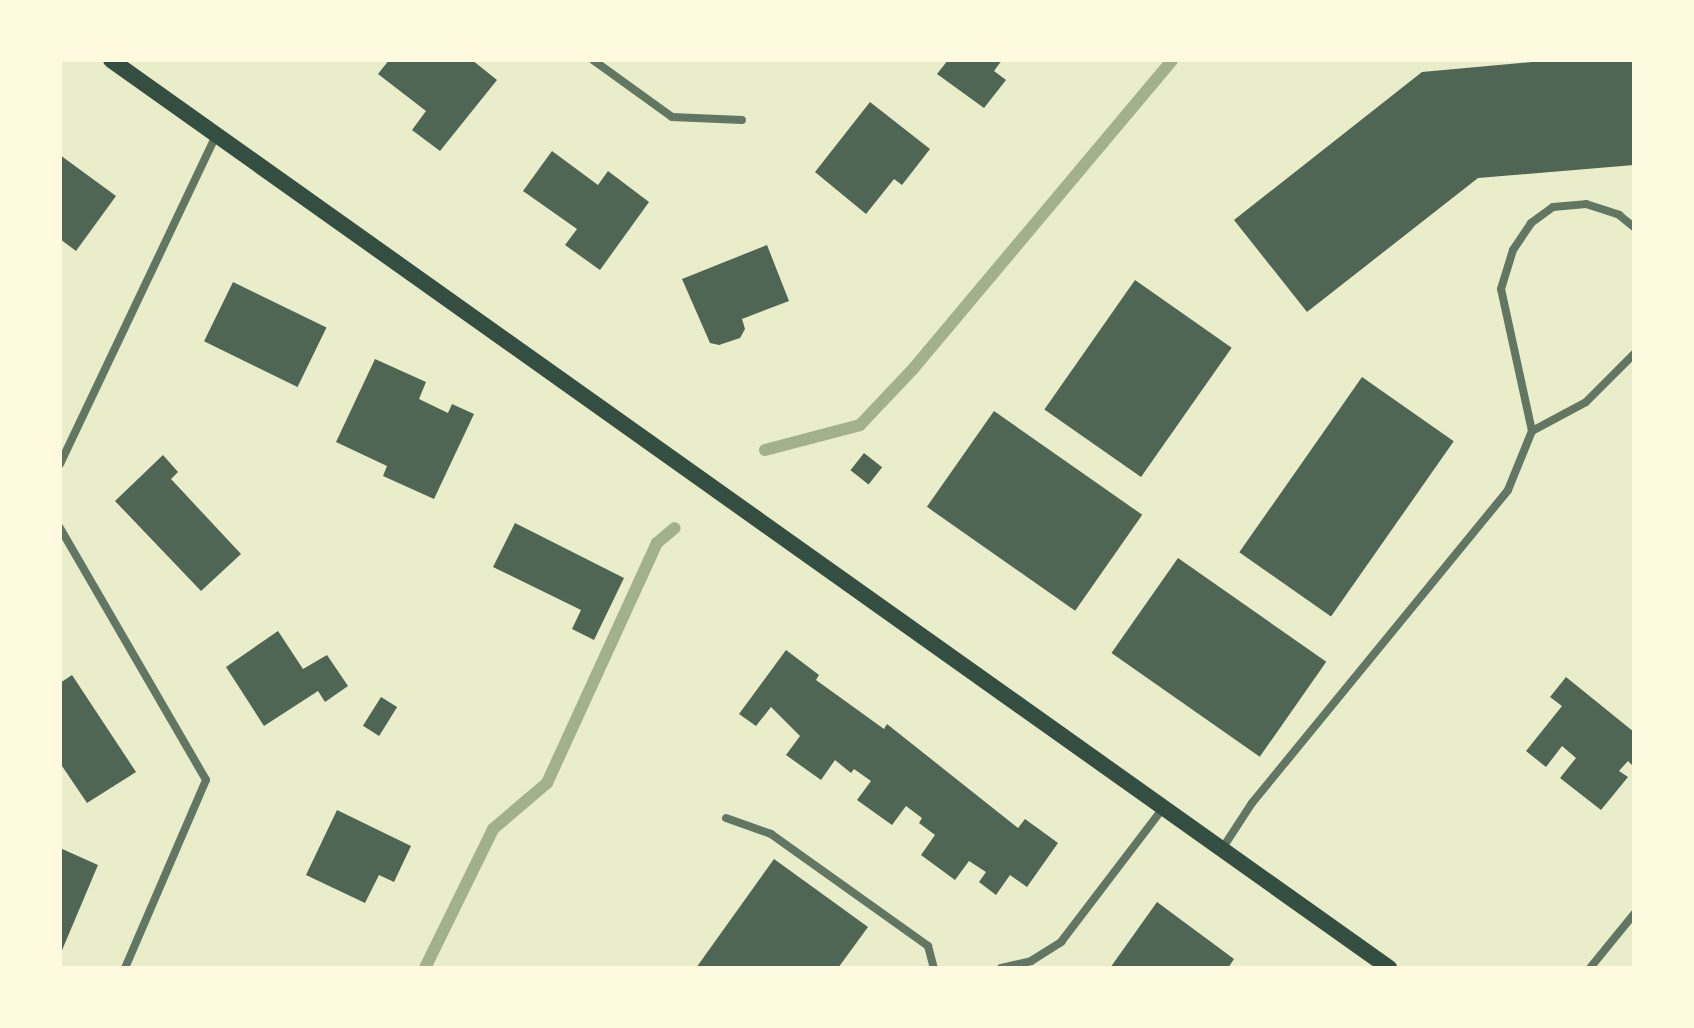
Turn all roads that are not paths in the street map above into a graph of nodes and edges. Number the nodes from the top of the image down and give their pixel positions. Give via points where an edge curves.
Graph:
1 (111, 60) edge
2 (593, 60) edge
3 (742, 120) dead end
4 (217, 134) junction
5 (1634, 227) edge
6 (1634, 354) edge
7 (1532, 431) junction
8 (60, 464) edge
9 (60, 528) edge
10 (1164, 808) junction
11 (726, 818) dead end
12 (1222, 849) junction
13 (1634, 914) edge
14 (125, 968) edge
15 (934, 968) edge
16 (1001, 968) edge
17 (1389, 968) edge
18 (1590, 968) edge

1 - 4 main road
2 - 3 street via 672,117
4 - 8 street
4 - 10 main road
5 - 7 street via 1619,215 1586,204 1553,207 1531,223 1513,250 1501,289
6 - 7 street via 1586,402
7 - 12 street via 1508,490 1252,803
9 - 14 street via 206,780
10 - 12 main road
10 - 16 street via 1061,942 1031,961
11 - 15 street via 771,834 928,946
12 - 17 main road
13 - 18 street

